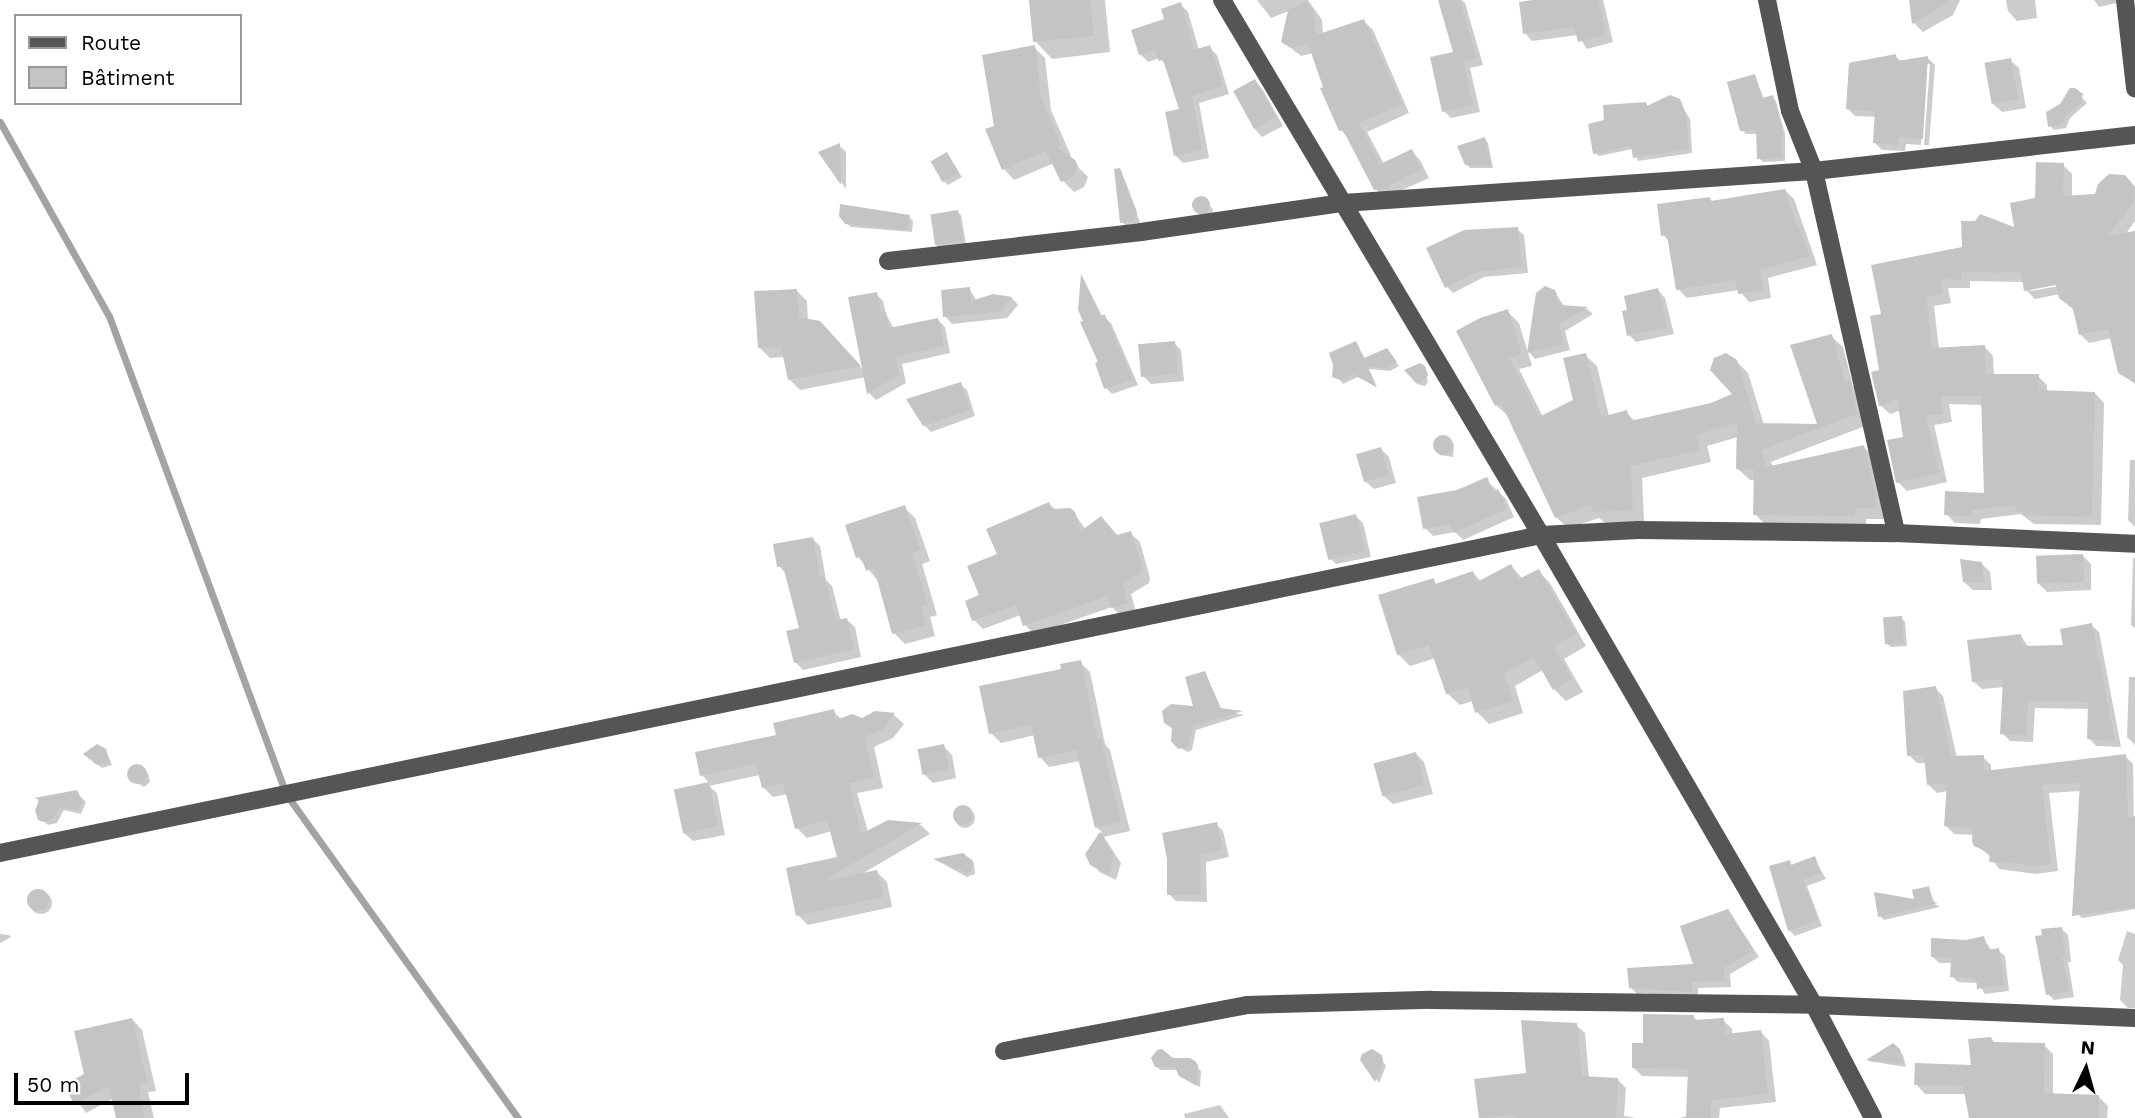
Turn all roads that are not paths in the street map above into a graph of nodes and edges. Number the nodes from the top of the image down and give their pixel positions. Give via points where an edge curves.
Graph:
1 (1222, 0) edge
2 (1767, 0) edge
3 (2125, 0) edge
4 (2135, 88) edge
5 (2135, 135) edge
6 (1814, 171) junction
7 (1343, 203) junction
8 (888, 261) dead end
9 (1896, 533) junction
10 (1541, 535) junction
11 (2135, 544) edge
12 (0, 853) edge
13 (1814, 1006) junction
14 (2135, 1018) edge
15 (1004, 1051) dead end
16 (1873, 1118) edge

1 - 7 street
2 - 6 street via 1790,111
3 - 4 street
5 - 6 street
6 - 7 street
6 - 9 street
7 - 8 street
7 - 10 street
9 - 10 street via 1637,530
9 - 11 street
10 - 12 street
10 - 13 street
13 - 14 street
13 - 15 street via 1431,1000 1247,1005
13 - 16 street

